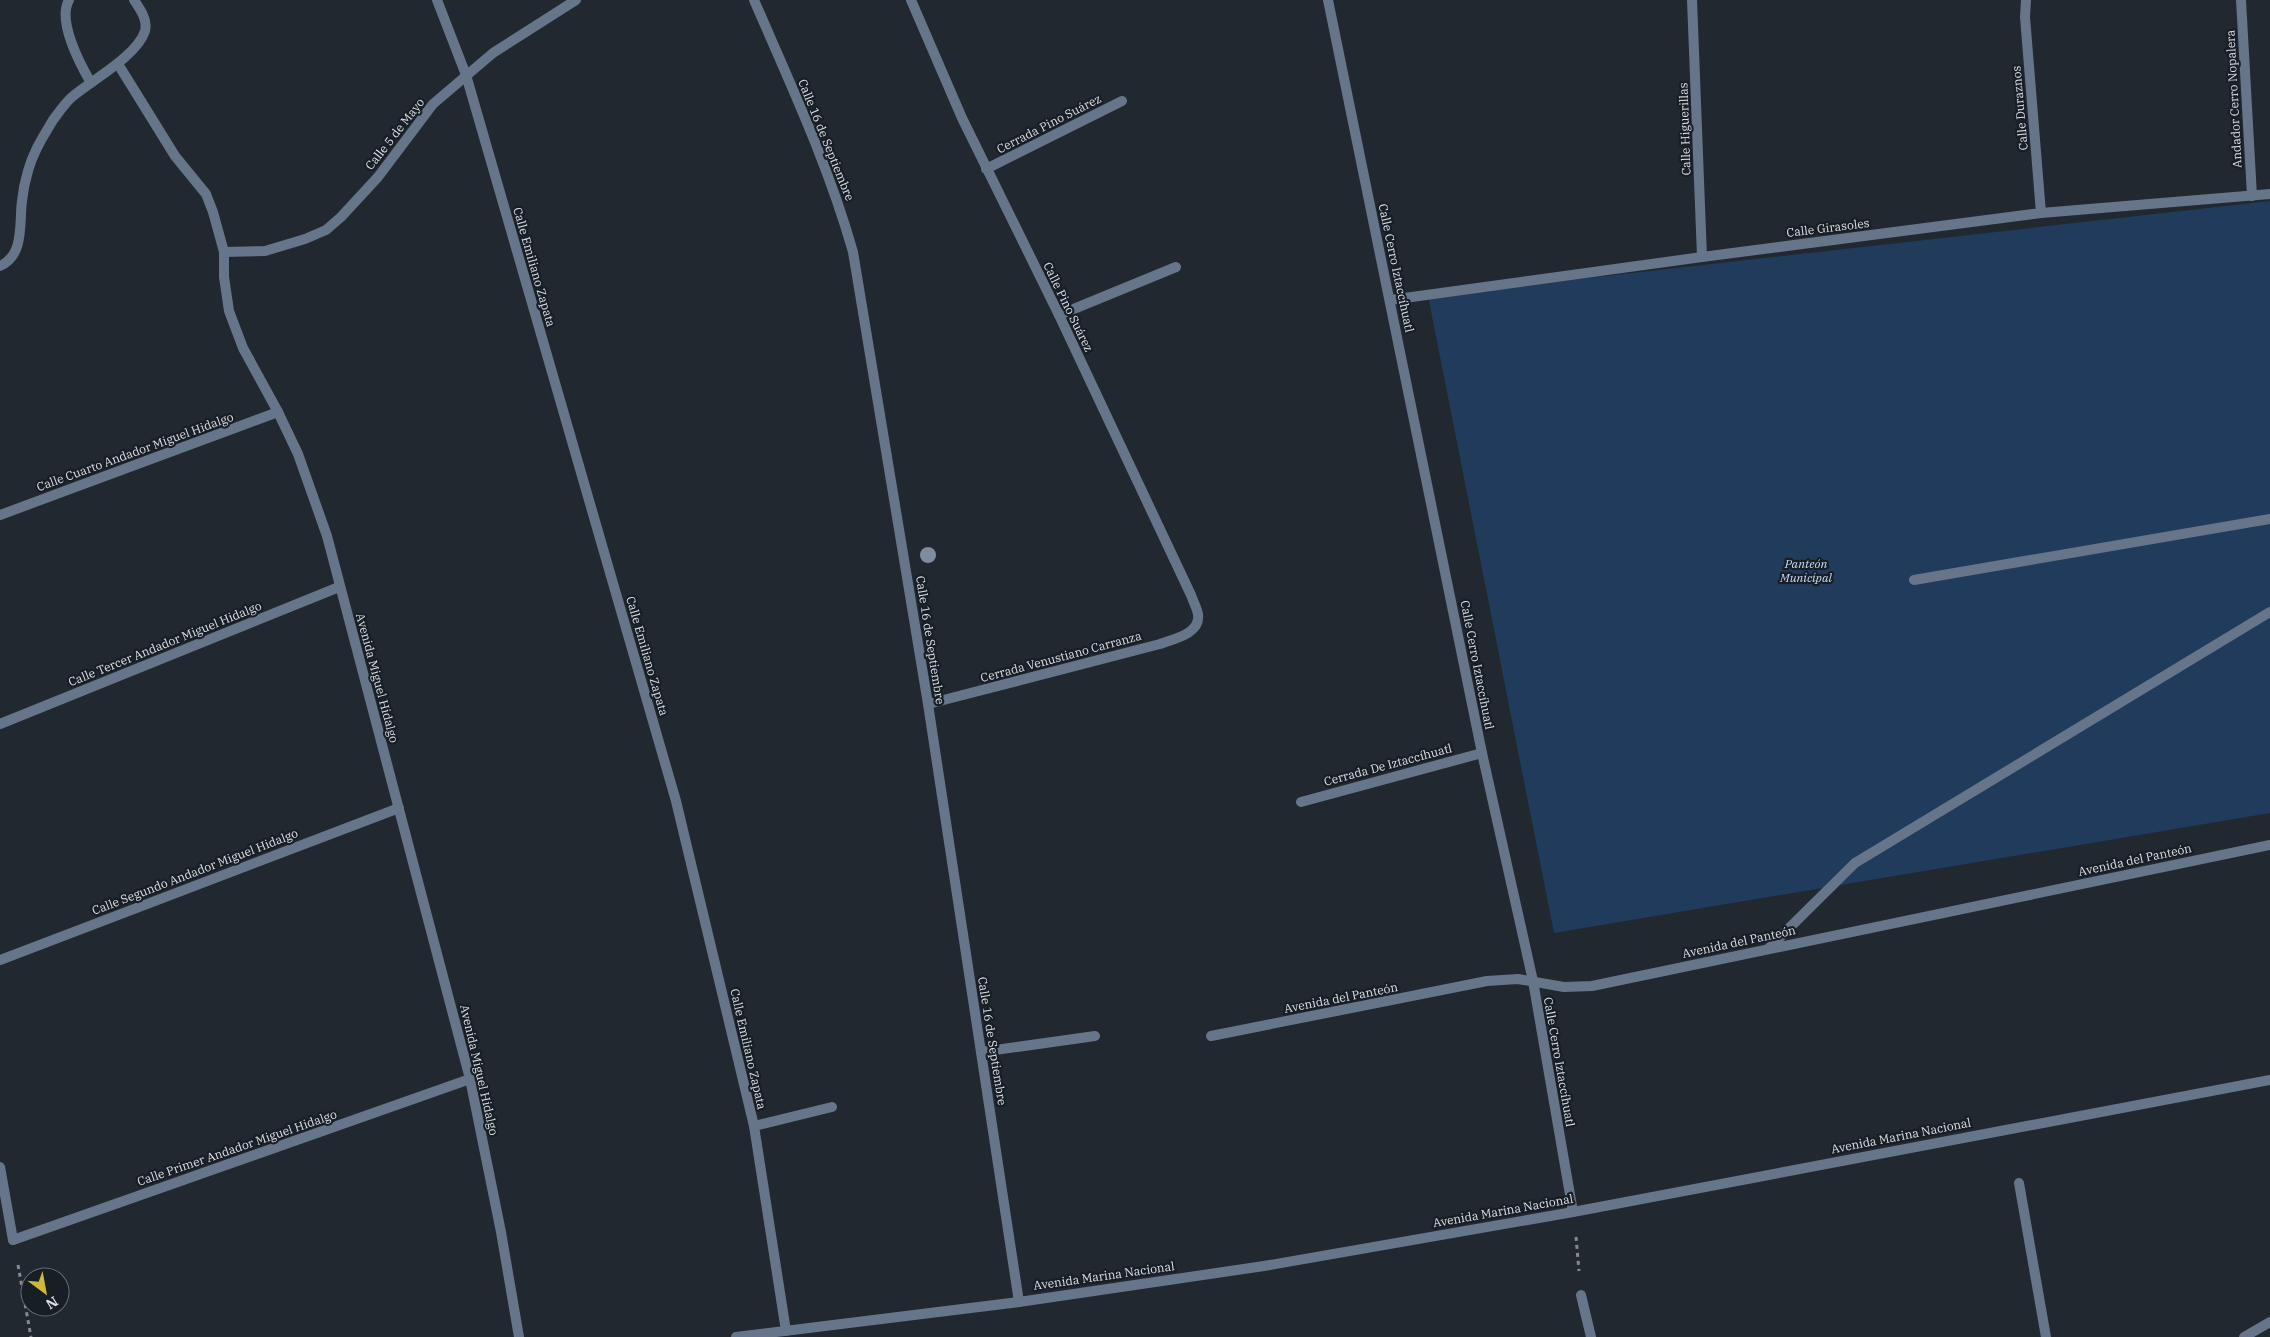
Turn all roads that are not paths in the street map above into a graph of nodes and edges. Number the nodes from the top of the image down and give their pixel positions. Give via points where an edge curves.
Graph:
1 (69, 0) edge
2 (134, 0) edge
3 (437, 0) edge
4 (576, 0) edge
5 (754, 0) edge
6 (910, 0) edge
7 (1328, 0) edge
8 (1692, 0) edge
9 (2026, 0) edge
10 (2241, 0) edge
11 (118, 64) junction
12 (466, 75) junction
13 (91, 83) junction
14 (1122, 101) dead end
15 (986, 169) junction
16 (2270, 194) edge
17 (2252, 196) junction
18 (2041, 213) junction
19 (224, 252) junction
20 (1702, 257) junction
21 (0, 266) edge
22 (1176, 267) dead end
23 (1390, 300) junction
24 (1059, 315) junction
25 (278, 412) junction
26 (0, 515) edge
27 (2270, 519) edge
28 (1914, 580) dead end
29 (339, 587) junction
30 (2270, 612) edge
31 (1196, 626) joint
32 (928, 704) junction
33 (0, 724) edge
34 (1482, 753) junction
35 (1301, 802) dead end
36 (399, 808) junction
37 (2270, 845) edge
38 (1769, 948) junction
39 (0, 960) edge
40 (1532, 981) junction
41 (1095, 1036) dead end
42 (1211, 1036) dead end
43 (982, 1052) junction
44 (470, 1078) junction
45 (2270, 1080) edge
46 (832, 1107) dead end
47 (754, 1126) junction
48 (0, 1168) edge
49 (2020, 1183) dead end
50 (1573, 1212) junction
51 (1581, 1294) road end
52 (1019, 1302) junction
53 (2270, 1322) edge
54 (786, 1331) junction
55 (519, 1337) edge
56 (736, 1337) edge
57 (1591, 1337) edge
58 (2046, 1337) edge
59 (2244, 1337) edge

1 - 13 street via 66,17 69,32
2 - 11 street via 142,12 145,30
3 - 12 street, Calle Emiliano Zapata
4 - 12 street, Calle 5 de Mayo via 493,53
5 - 32 street, Calle 16 de Septiembre via 821,153 853,252
6 - 15 street, Calle Pino Suárez
7 - 23 street, Calle Cerro Iztaccíhuatl
8 - 20 street, Calle Higuerillas
9 - 18 street, Calle Duraznos
10 - 17 street, Andador Cerro Nopalera
11 - 13 street
11 - 19 street, Avenida Miguel Hidalgo via 175,156 206,194
12 - 19 street, Calle 5 de Mayo via 433,104 378,177 326,230 265,251
12 - 47 street, Calle Emiliano Zapata via 676,801
13 - 21 street via 59,111 33,153 22,203 19,241 12,255
14 - 15 street, Cerrada Pino Suárez
15 - 24 street, Calle Pino Suárez
16 - 17 street, Calle Girasoles
17 - 18 street, Calle Girasoles
18 - 20 street, Calle Girasoles
19 - 25 street, Avenida Miguel Hidalgo via 229,311 243,348
20 - 23 street, Calle Girasoles
22 - 24 street
23 - 34 street, Calle Cerro Iztaccíhuatl
24 - 31 street, Calle Pino Suárez via 1191,595 1198,616
25 - 26 street, Calle Cuarto Andador Miguel Hidalgo
25 - 29 street, Avenida Miguel Hidalgo via 298,454 327,536
27 - 28 street
29 - 33 street, Calle Tercer Andador Miguel Hidalgo
29 - 36 street, Avenida Miguel Hidalgo
30 - 38 street via 1855,863
31 - 32 street, Cerrada Venustiano Carranza via 1188,634 1160,644
32 - 43 street, Calle 16 de Septiembre
34 - 35 street, Cerrada De Iztaccíhuatl
34 - 40 street, Calle Cerro Iztaccíhuatl
36 - 39 street, Calle Segundo Andador Miguel Hidalgo
36 - 44 street, Avenida Miguel Hidalgo
37 - 38 street, Avenida del Panteón
38 - 40 street, Avenida del Panteón via 1592,986 1564,987
40 - 42 street, Avenida del Panteón via 1487,981
40 - 50 street, Calle Cerro Iztaccíhuatl
41 - 43 street
43 - 52 street, Calle 16 de Septiembre
44 - 48 street, Calle Primer Andador Miguel Hidalgo via 13,1240
44 - 55 street, Avenida Miguel Hidalgo
45 - 50 street, Avenida Marina Nacional
46 - 47 street
47 - 54 street, Calle Emiliano Zapata
49 - 58 street
50 - 52 street, Avenida Marina Nacional via 1264,1266
51 - 57 street
52 - 54 street, Avenida Marina Nacional
53 - 59 street
54 - 56 street, Avenida Marina Nacional

